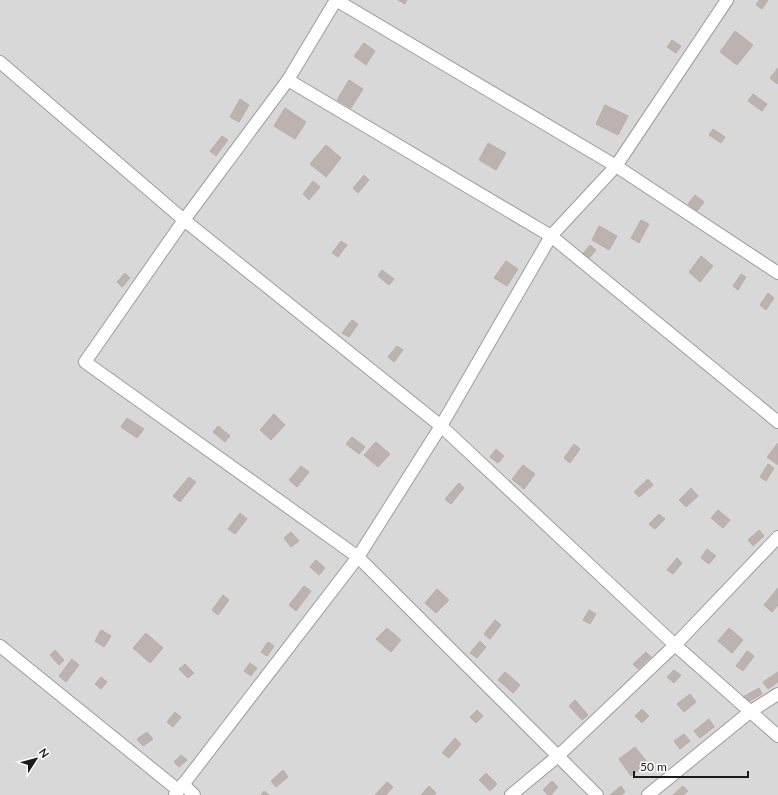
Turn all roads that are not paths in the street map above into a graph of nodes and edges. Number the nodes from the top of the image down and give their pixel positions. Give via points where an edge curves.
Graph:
1 (336, 0) edge
2 (727, 0) edge
3 (0, 62) edge
4 (288, 80) junction
5 (616, 166) junction
6 (184, 220) junction
7 (551, 236) junction
8 (778, 273) edge
9 (778, 422) edge
10 (441, 426) junction
11 (778, 537) edge
12 (358, 557) junction
13 (675, 645) junction
14 (0, 646) edge
15 (778, 694) edge
16 (751, 711) junction
17 (778, 736) edge
18 (558, 756) junction
19 (179, 790) edge
20 (194, 795) edge
21 (511, 795) edge
22 (597, 795) edge
23 (648, 795) edge

1 - 4 street
1 - 5 street
2 - 5 street
3 - 6 street
4 - 6 street
4 - 7 street
5 - 7 street
5 - 8 street
6 - 10 street
6 - 12 street via 85,362
7 - 9 street
7 - 10 street
10 - 12 street
10 - 13 street
11 - 13 street
12 - 18 street
12 - 19 street
13 - 16 street
13 - 18 street
14 - 19 street
15 - 16 street
16 - 17 street
16 - 23 street
18 - 21 street
18 - 22 street
19 - 20 street

